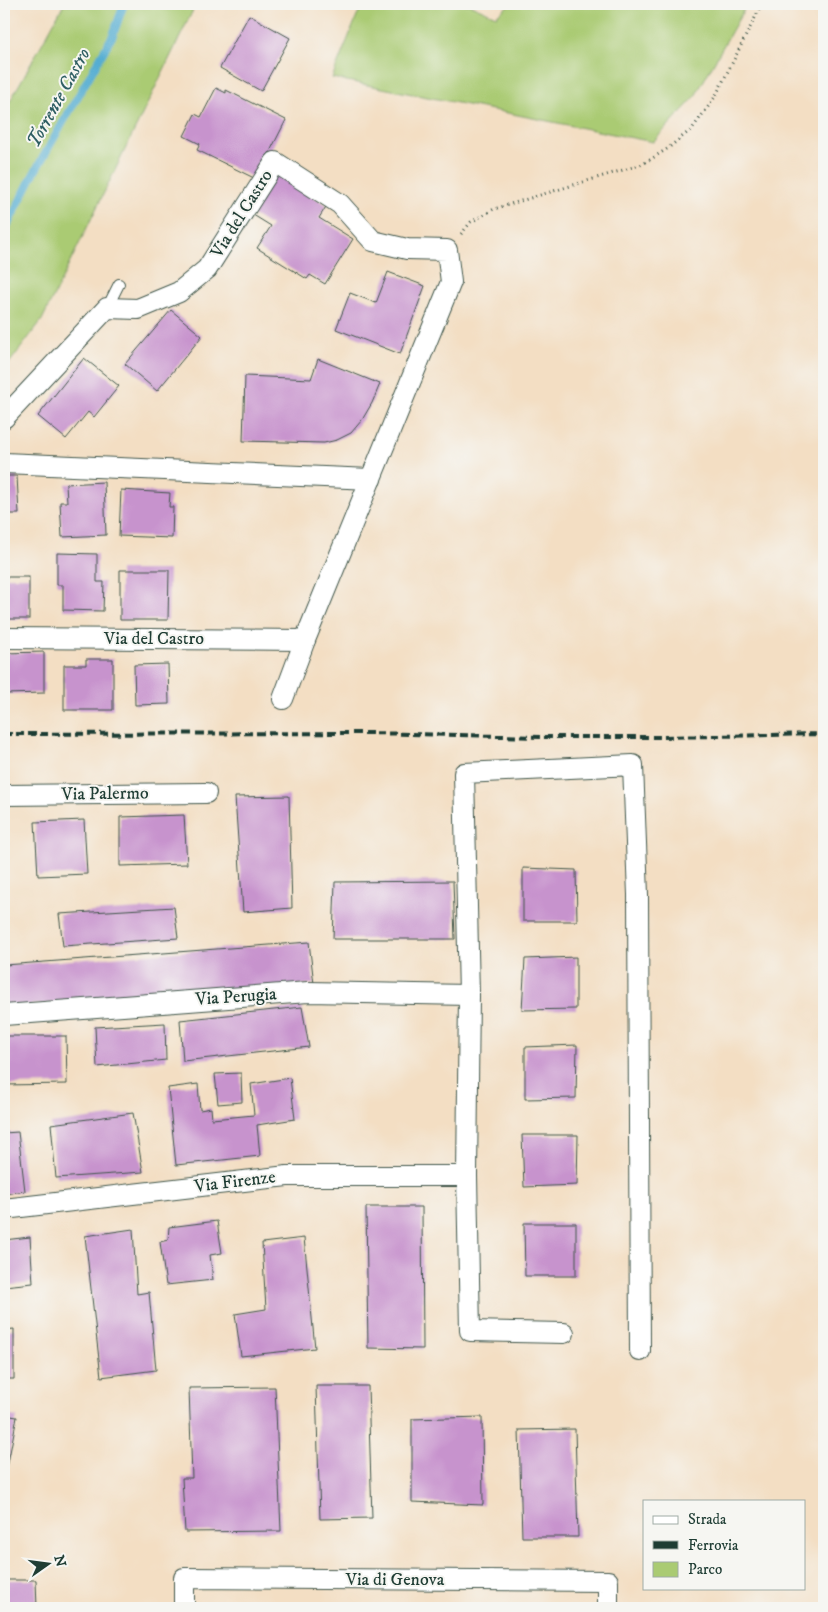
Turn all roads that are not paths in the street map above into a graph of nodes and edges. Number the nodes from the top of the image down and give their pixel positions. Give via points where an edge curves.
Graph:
1 (119, 284) dead end
2 (107, 308) junction
3 (4, 418) edge
4 (4, 463) edge
5 (371, 479) junction
6 (4, 638) edge
7 (305, 640) junction
8 (282, 699) dead end
9 (206, 793) dead end
10 (4, 795) edge
11 (469, 995) junction
12 (4, 1015) edge
13 (467, 1176) junction
14 (4, 1209) edge
15 (564, 1333) dead end
16 (640, 1351) dead end
17 (184, 1608) edge
18 (608, 1608) edge

1 - 2 lane
2 - 3 street
2 - 5 street, Via del Castro via 138,309 179,292 207,269 275,162 340,204 373,241 407,249 447,250 451,282
4 - 5 street
5 - 7 street
6 - 7 street, Via del Castro
7 - 8 street
9 - 10 street, Via Palermo
11 - 12 street, Via Perugia via 308,992
11 - 13 street
11 - 16 street via 464,773 633,765 638,895
13 - 14 street, Via Firenze via 287,1176
13 - 15 street via 470,1331
17 - 18 street, Via di Genova via 184,1578 608,1581

